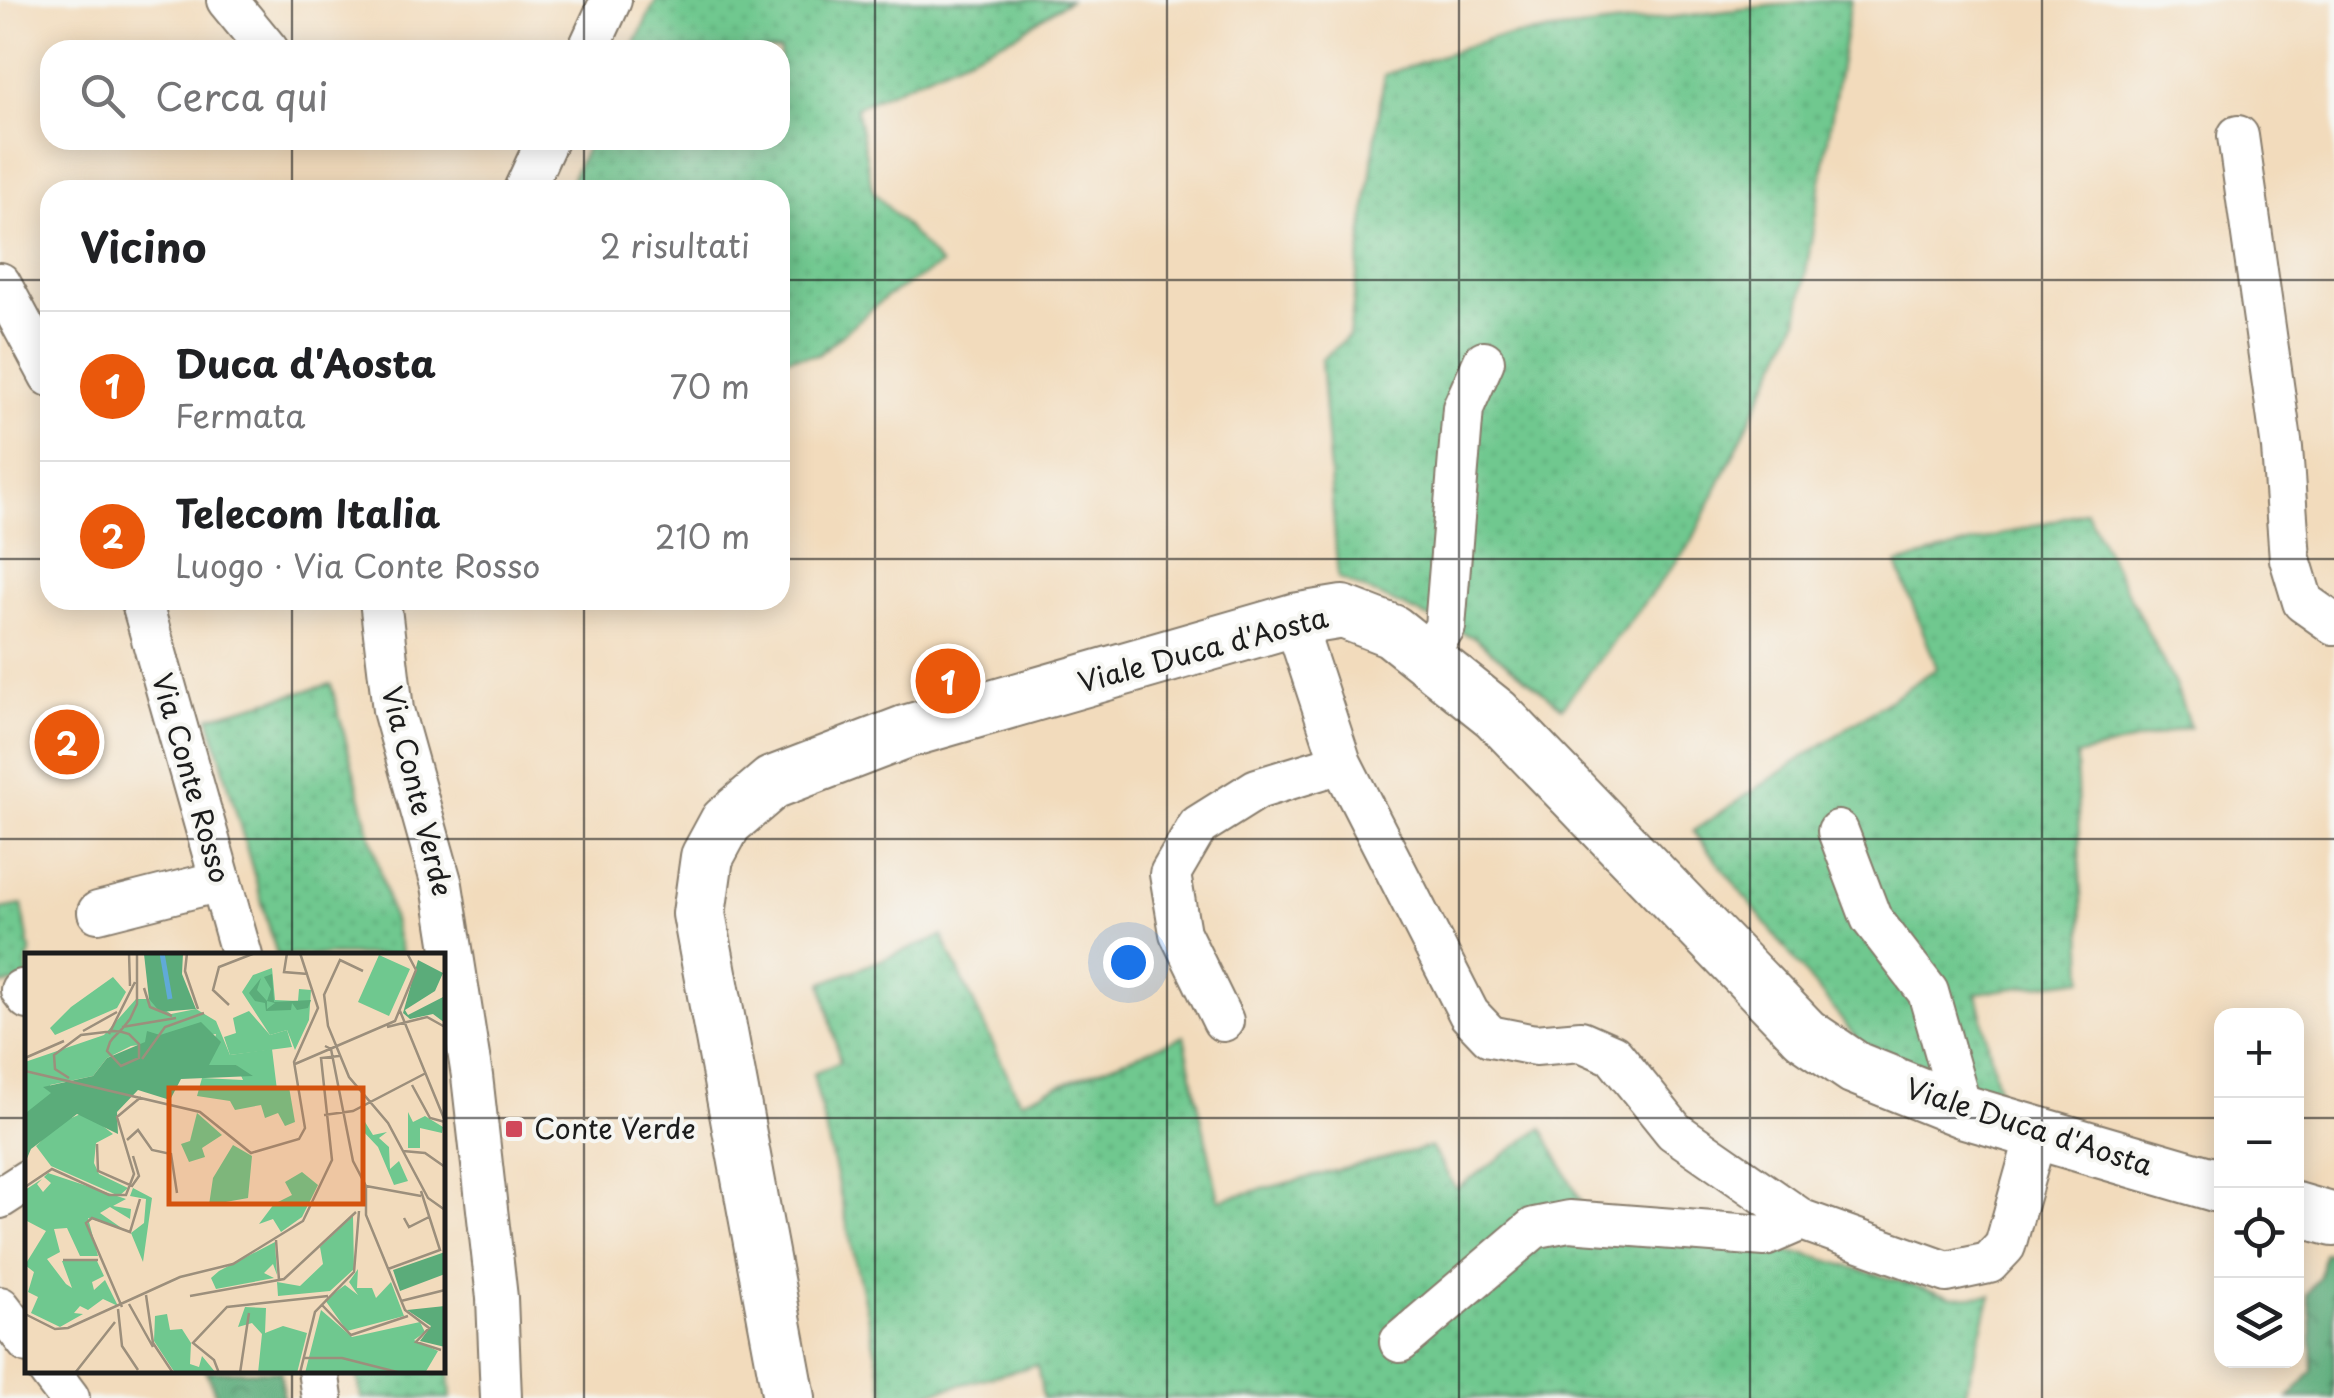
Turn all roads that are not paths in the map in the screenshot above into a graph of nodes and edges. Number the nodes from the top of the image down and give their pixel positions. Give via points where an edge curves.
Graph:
1 (227, 0) edge
2 (611, 0) edge
3 (260, 40) edge
4 (593, 40) edge
5 (2238, 136) dead end
6 (542, 150) edge
7 (529, 180) edge
8 (2, 290) edge
9 (40, 358) edge
10 (1484, 361) dead end
11 (144, 610) edge
12 (381, 610) edge
13 (1294, 620) junction
14 (2334, 624) edge
15 (1425, 658) junction
16 (1341, 763) junction
17 (1838, 831) dead end
18 (220, 881) junction
19 (98, 912) dead end
20 (241, 953) edge
21 (1223, 1021) dead end
22 (458, 1078) edge
23 (1962, 1112) junction
24 (2037, 1132) junction
25 (25, 1182) edge
26 (2214, 1185) edge
27 (0, 1198) edge
28 (2304, 1211) edge
29 (1802, 1220) junction
30 (2334, 1220) edge
31 (0, 1307) edge
32 (25, 1339) edge
33 (1400, 1342) dead end
34 (50, 1373) edge
35 (318, 1373) edge
36 (69, 1398) edge
37 (322, 1398) edge
38 (501, 1398) edge
39 (788, 1398) edge

1 - 3 street
2 - 4 street
5 - 14 street via 2282,448 2290,559 2303,602
6 - 7 street
8 - 9 street
10 - 15 street via 1463,408 1446,627
11 - 18 street, Via Conte Rosso
12 - 22 street, Via Conte Verde via 393,710 442,884
13 - 15 main road, Viale Duca d'Aosta via 1343,612 1392,632
13 - 16 street
13 - 39 main road, Viale Duca d'Aosta via 905,732 772,783 726,822 707,857 699,914
15 - 23 main road, Viale Duca d'Aosta via 1496,714 1805,1034 1855,1068
16 - 21 street via 1256,789 1198,826 1170,874 1180,933
16 - 29 street via 1469,1014 1490,1036 1536,1045 1581,1042 1613,1055 1674,1131
17 - 23 street via 1871,918 1928,992
18 - 19 street
18 - 20 street, Via Conte Rosso
22 - 38 street, Via Conte Verde via 497,1298
23 - 24 main road, Viale Duca d'Aosta
24 - 26 main road, Viale Duca d'Aosta
24 - 29 street via 2006,1246 1988,1262 1947,1272
25 - 27 street
28 - 30 main road
29 - 33 street via 1765,1236 1569,1220 1534,1228
31 - 32 street
34 - 36 street
35 - 37 street

